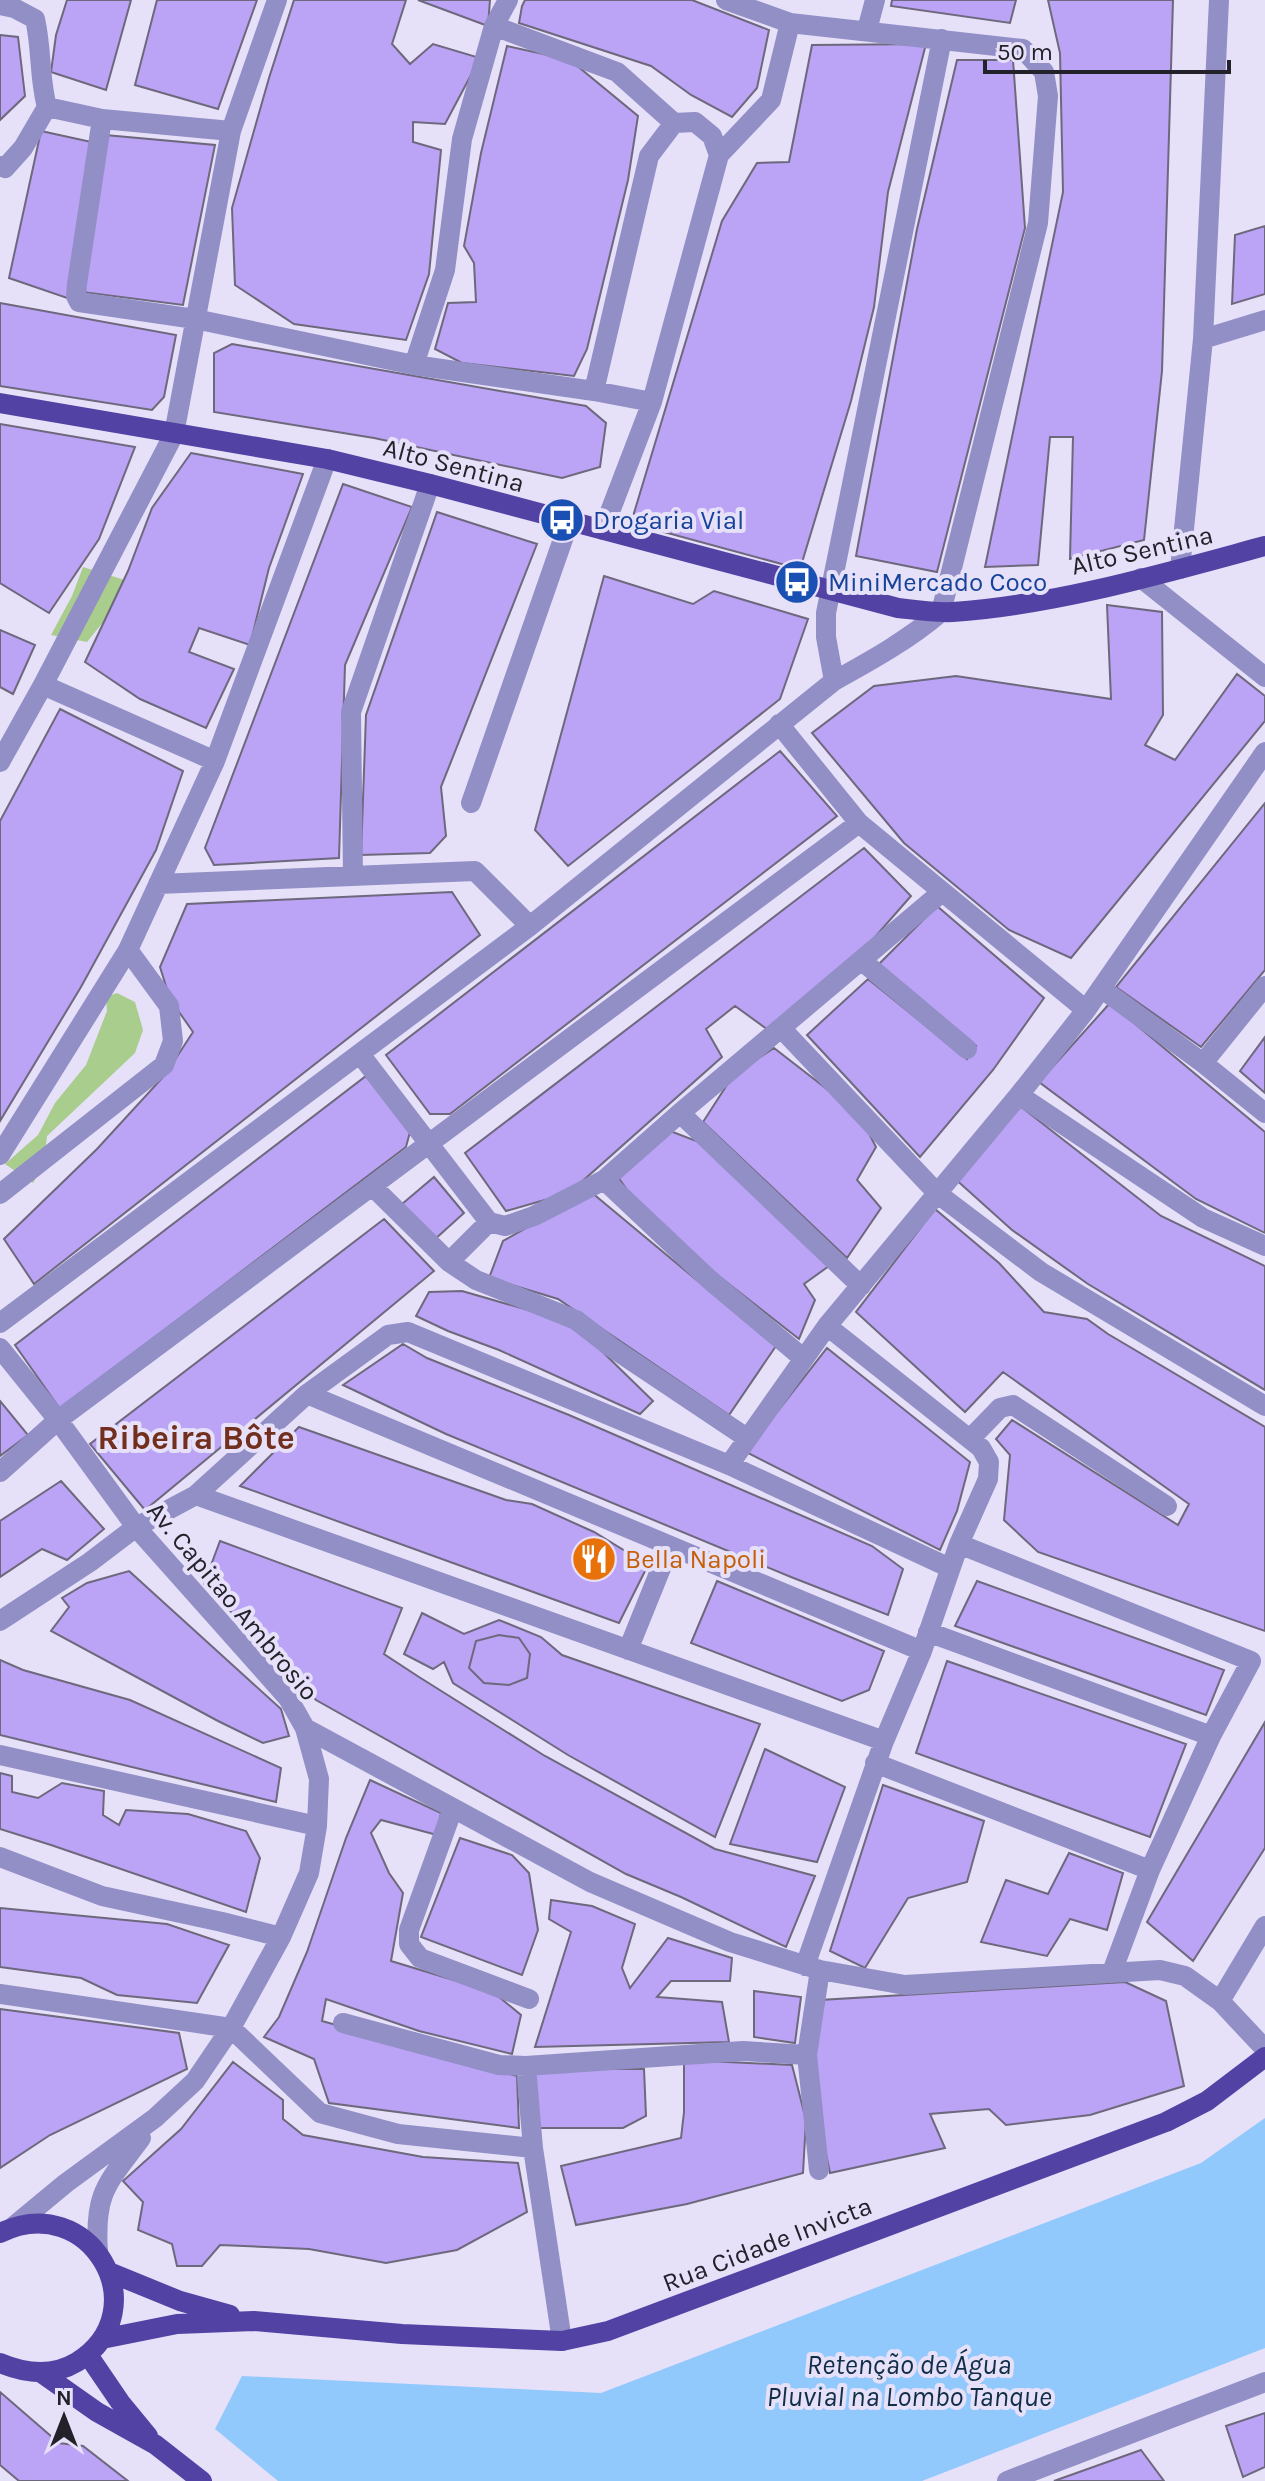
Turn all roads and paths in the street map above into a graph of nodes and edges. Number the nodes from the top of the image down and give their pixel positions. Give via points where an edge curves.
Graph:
1 (277, 0) edge
2 (508, 0) edge
3 (726, 0) edge
4 (875, 0) edge
5 (1219, 0) edge
6 (0, 5) edge
7 (790, 23) junction
8 (494, 26) junction
9 (867, 30) junction
10 (942, 39) junction
11 (47, 107) junction
12 (102, 119) junction
13 (674, 123) junction
14 (231, 131) junction
15 (719, 155) junction
16 (0, 166) edge
17 (195, 319) junction
18 (1265, 320) edge
19 (1203, 339) junction
20 (414, 365) junction
21 (594, 391) junction
22 (652, 402) junction
23 (0, 403) edge
24 (174, 434) junction
25 (327, 459) junction
26 (430, 484) junction
27 (569, 522) junction
28 (603, 530) junction
29 (1265, 546) edge
30 (1180, 569) junction
31 (1141, 578) junction
32 (830, 591) junction
33 (941, 612) junction
34 (1265, 677) edge
35 (834, 681) junction
36 (43, 685) junction
37 (779, 724) junction
38 (1265, 752) edge
39 (215, 761) junction
40 (0, 762) edge
41 (471, 803) dead end
42 (859, 823) junction
43 (353, 876) junction
44 (158, 884) junction
45 (942, 892) junction
46 (530, 926) junction
47 (128, 950) junction
48 (861, 960) junction
49 (1265, 986) edge
50 (1101, 988) junction
51 (1086, 1010) junction
52 (781, 1028) junction
53 (967, 1049) dead end
54 (360, 1054) junction
55 (1203, 1063) junction
56 (1019, 1095) junction
57 (680, 1113) junction
58 (1265, 1113) edge
59 (429, 1143) junction
60 (0, 1155) edge
61 (604, 1180) junction
62 (372, 1186) junction
63 (0, 1194) edge
64 (938, 1194) junction
65 (489, 1222) junction
66 (1265, 1246) edge
67 (449, 1262) junction
68 (861, 1286) junction
69 (0, 1323) edge
70 (827, 1326) junction
71 (0, 1348) edge
72 (803, 1358) junction
73 (307, 1394) junction
74 (1265, 1406) edge
75 (58, 1420) junction
76 (747, 1438) junction
77 (970, 1439) junction
78 (729, 1465) junction
79 (0, 1472) edge
80 (196, 1495) junction
81 (1167, 1506) dead end
82 (136, 1527) junction
83 (959, 1544) junction
84 (670, 1546) junction
85 (950, 1568) junction
86 (0, 1621) edge
87 (925, 1642) junction
88 (628, 1650) junction
89 (1258, 1655) edge
90 (305, 1728) junction
91 (1211, 1736) junction
92 (884, 1741) junction
93 (0, 1755) edge
94 (875, 1763) junction
95 (453, 1808) junction
96 (317, 1826) junction
97 (0, 1857) edge
98 (1150, 1870) junction
99 (1265, 1926) edge
100 (281, 1937) junction
101 (813, 1968) junction
102 (1112, 1972) junction
103 (0, 1994) edge
104 (529, 1999) dead end
105 (1220, 2001) junction
106 (343, 2023) dead end
107 (231, 2028) junction
108 (1265, 2049) edge
109 (807, 2055) junction
110 (1265, 2057) edge
111 (526, 2066) junction
112 (155, 2118) junction
113 (533, 2148) junction
114 (819, 2170) dead end
115 (7, 2229) edge
116 (98, 2252) junction
117 (109, 2272) junction
118 (254, 2321) junction
119 (102, 2339) junction
120 (562, 2341) junction
121 (88, 2355) junction
122 (0, 2363) edge
123 (43, 2374) junction
124 (1265, 2382) edge
125 (156, 2445) junction
126 (202, 2481) edge
127 (1007, 2481) edge

1 - 14 street
2 - 8 street
3 - 7 street
4 - 9 street
5 - 19 street
6 - 11 street via 35,19
7 - 9 street
7 - 15 street via 771,100
8 - 13 street via 617,72
8 - 20 street via 462,139 445,270
9 - 10 street
10 - 32 street
10 - 33 street via 1023,49 1044,72 1048,96 1038,223
11 - 12 street
11 - 16 street via 23,148 5,168
12 - 14 street
12 - 17 street via 76,296 79,302
13 - 15 street via 695,122 712,136
13 - 21 street via 649,156
14 - 17 street
15 - 22 street
17 - 20 street
17 - 24 street
18 - 19 street
19 - 30 street
20 - 21 street
21 - 22 street
22 - 28 street
23 - 24 main road, Alto Sentina
24 - 25 main road, Alto Sentina
24 - 36 street
25 - 26 main road, Alto Sentina
25 - 39 street
26 - 27 main road, Alto Sentina
26 - 43 street via 351,712
27 - 28 main road, Alto Sentina
27 - 41 street
28 - 32 main road, Alto Sentina
29 - 30 main road, Alto Sentina
30 - 31 main road, Alto Sentina
31 - 33 main road, Alto Sentina via 1044,599
31 - 34 street
32 - 33 main road, Alto Sentina via 898,608
32 - 35 street via 826,637
33 - 35 street via 888,652
35 - 37 street
36 - 39 street
36 - 40 street
37 - 42 street
37 - 46 street
38 - 50 street
39 - 44 street
42 - 45 street
42 - 59 street
43 - 44 street
43 - 46 street via 475,871
44 - 47 street
45 - 48 street
45 - 51 street
46 - 54 street
47 - 60 street
47 - 63 street via 169,1006 173,1041 164,1065
48 - 52 street
48 - 53 street
49 - 55 street
50 - 51 street
50 - 55 street
51 - 56 street
52 - 57 street
52 - 64 street
54 - 59 street
54 - 69 street
55 - 58 street
56 - 64 street
56 - 66 street via 1203,1218
57 - 61 street
57 - 68 street
59 - 62 street
59 - 65 street
61 - 65 street via 534,1216 505,1226
61 - 72 street
62 - 67 street
62 - 75 street
64 - 68 street
64 - 74 street via 1041,1272
65 - 67 street
67 - 76 street via 476,1280 576,1320
68 - 70 street
70 - 72 street
70 - 77 street
71 - 75 street, Av. Capitao Ambrosio
72 - 76 street
73 - 78 street via 388,1335 408,1332
73 - 80 street
73 - 84 street
75 - 79 street
75 - 82 street, Av. Capitao Ambrosio
76 - 78 street
77 - 81 street via 1000,1408 1013,1405
77 - 83 street via 989,1462 988,1479
78 - 85 street
80 - 82 street
80 - 88 street
82 - 86 street
82 - 90 street, Av. Capitao Ambrosio via 288,1698
83 - 85 street
83 - 89 street
84 - 87 street
84 - 88 street
85 - 87 street
87 - 91 street
87 - 92 street
88 - 92 street
89 - 91 street
90 - 95 street
90 - 96 street, Av. Capitao Ambrosio via 319,1779
91 - 98 street
92 - 94 street
93 - 96 street
94 - 98 street
94 - 101 street
95 - 101 street via 590,1882 730,1942
95 - 104 street via 409,1930 409,1944 420,1958
96 - 100 street, Av. Capitao Ambrosio via 309,1873
97 - 100 street via 102,1896
98 - 102 street
99 - 105 street
100 - 107 street, Av. Capitao Ambrosio
101 - 102 street via 905,1985
101 - 109 street
102 - 105 street via 1160,1970 1185,1976
103 - 107 street
105 - 108 street
106 - 111 street via 499,2065
107 - 112 street, Av. Capitao Ambrosio via 195,2081
107 - 113 street via 320,2113 398,2134
109 - 111 street via 743,2051
109 - 114 street
110 - 120 main road, Rua Cidade Invicta via 1207,2101 1166,2122 608,2331
111 - 113 street
112 - 115 street, Av. Capitao Ambrosio
112 - 116 street, Av. Capitao Ambrosio via 105,2186 96,2222
113 - 120 street
115 - 116 main road via 37,2222 60,2225
116 - 117 main road
117 - 118 main road, Rua Cidade Invicta via 180,2301
117 - 119 main road via 113,2306
118 - 119 main road, Rua Cidade Invicta via 177,2324
118 - 120 main road, Rua Cidade Invicta
119 - 121 main road
121 - 123 main road
121 - 125 main road
122 - 123 main road
123 - 125 main road
124 - 127 street
125 - 126 main road

